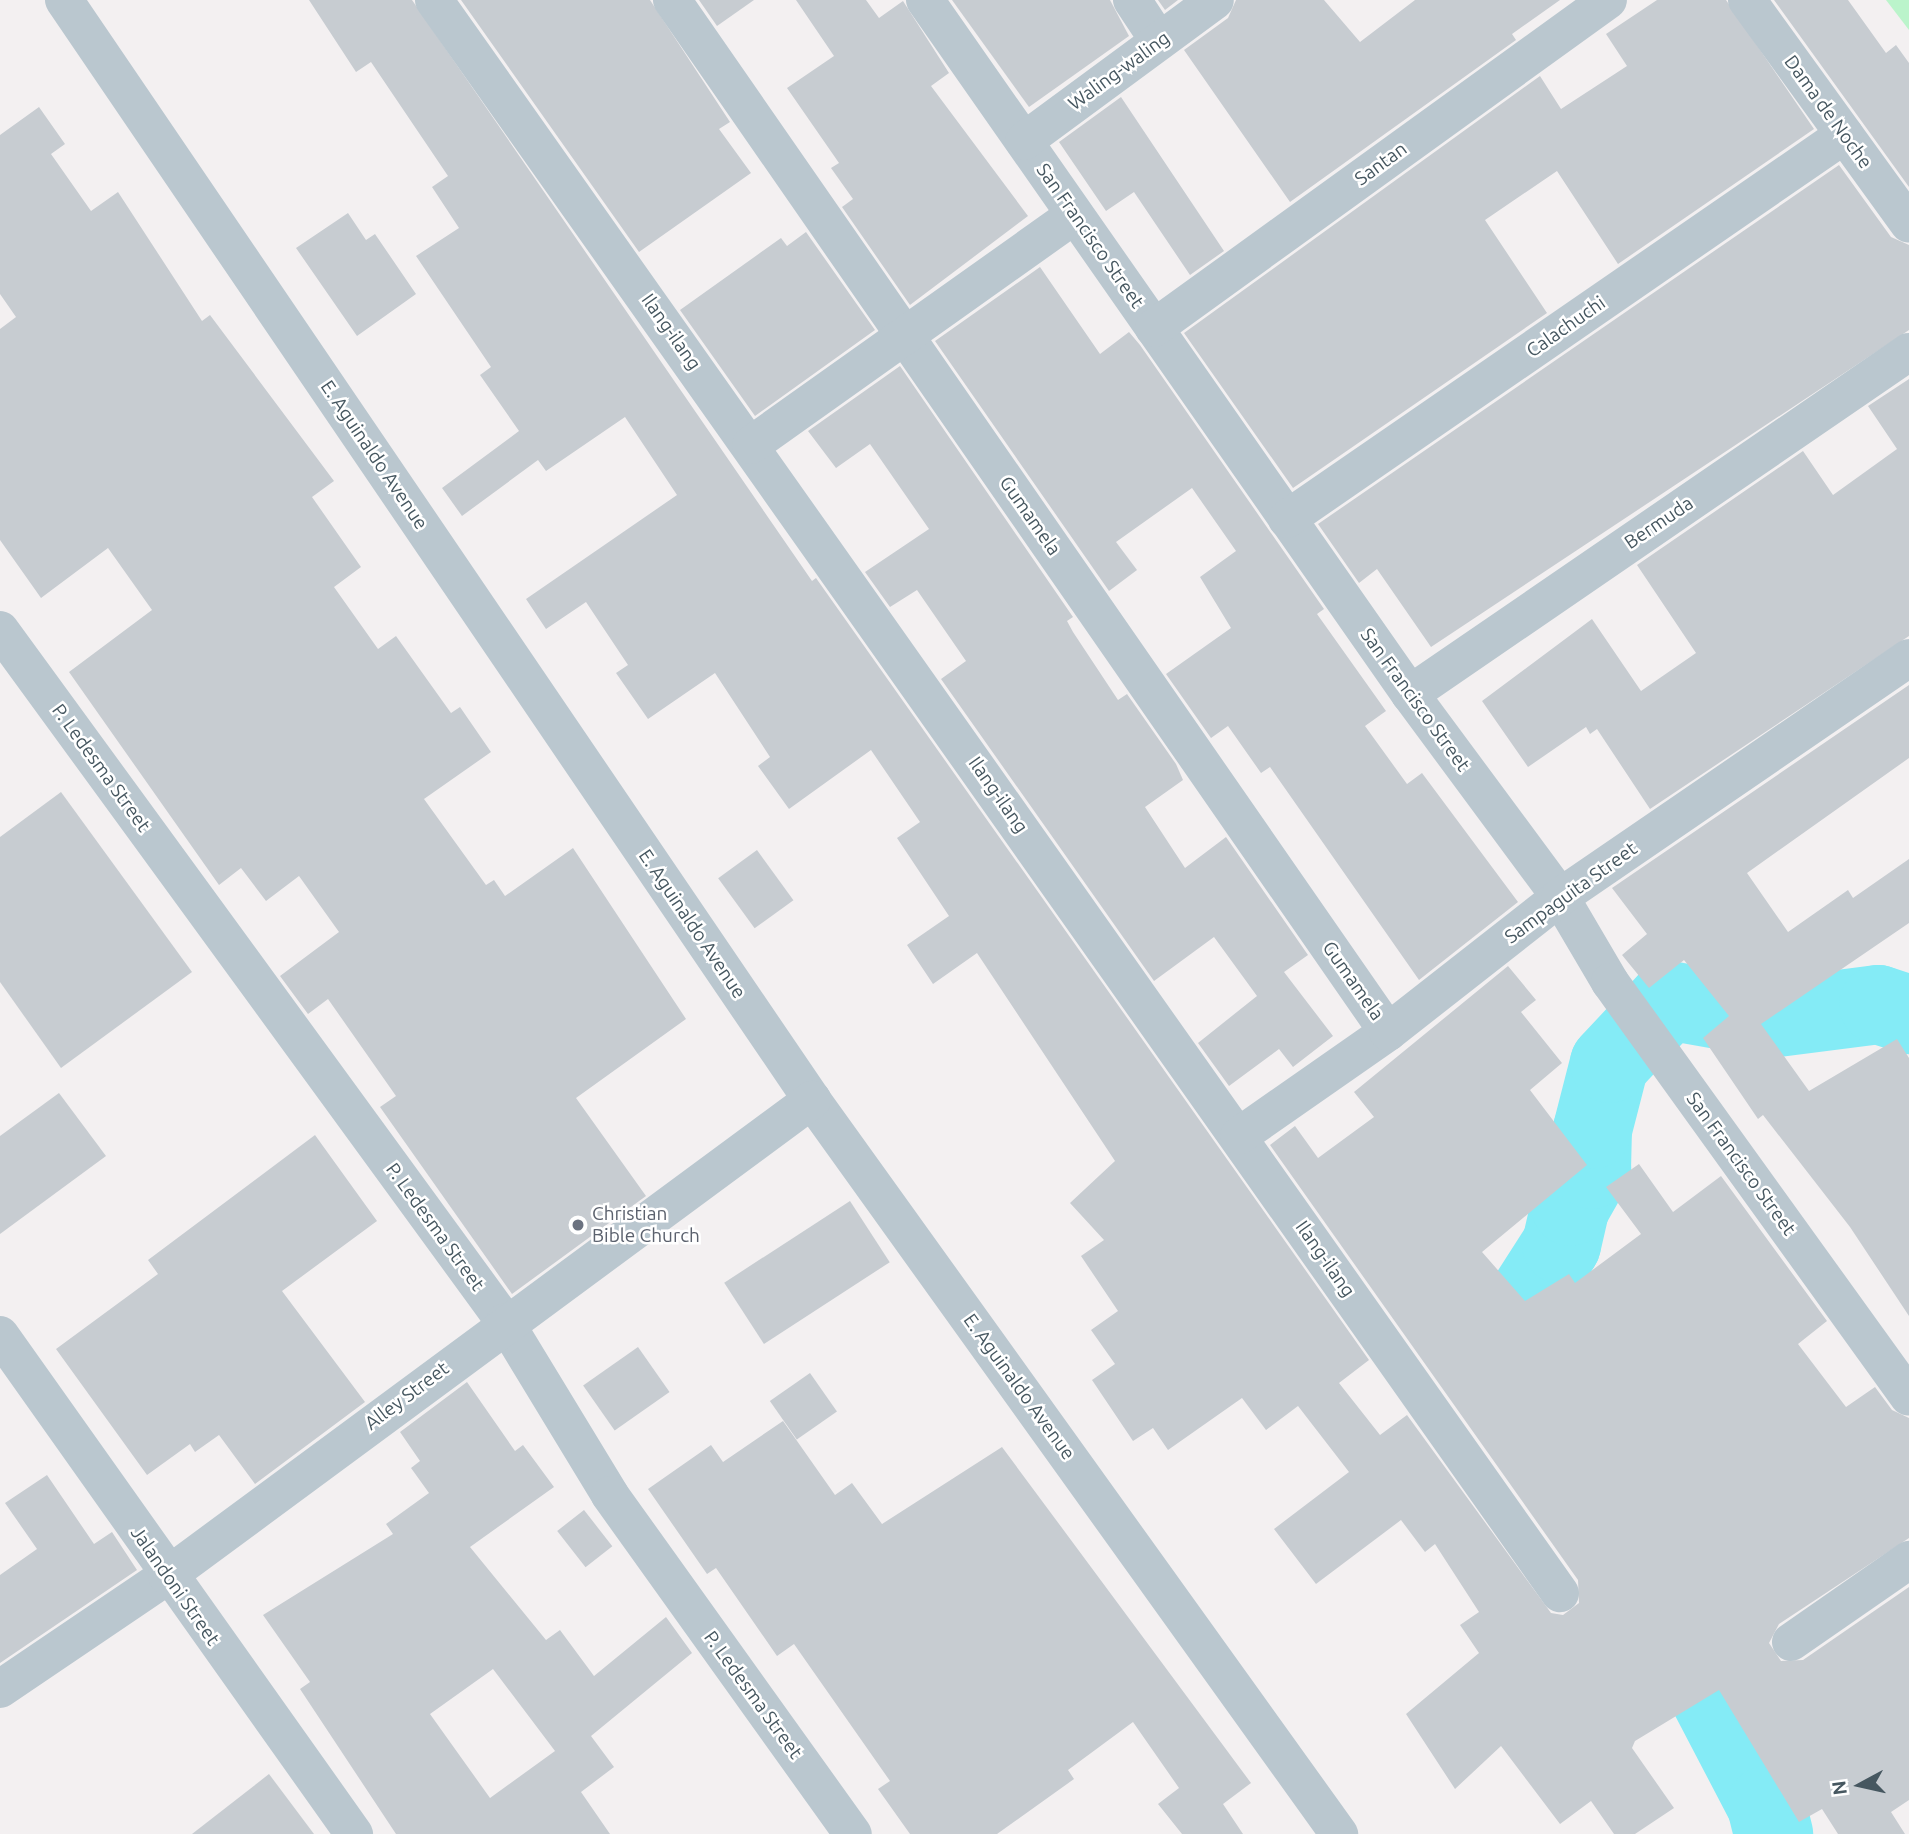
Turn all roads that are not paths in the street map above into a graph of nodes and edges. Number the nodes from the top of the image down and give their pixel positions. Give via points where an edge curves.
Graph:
1 (64, 0) edge
2 (434, 0) edge
3 (672, 0) edge
4 (925, 0) edge
5 (1132, 0) edge
6 (1215, 0) edge
7 (1608, 0) edge
8 (1747, 0) edge
9 (1159, 41) junction
10 (1844, 135) junction
11 (1024, 141) junction
12 (1075, 215) junction
13 (1909, 224) edge
14 (1154, 328) junction
15 (905, 336) junction
16 (1909, 352) edge
17 (751, 445) junction
18 (1287, 519) junction
19 (0, 630) edge
20 (1909, 658) edge
21 (1410, 694) junction
22 (1560, 897) junction
23 (1388, 1031) junction
24 (812, 1100) junction
25 (1239, 1136) junction
26 (505, 1322) junction
27 (0, 1335) edge
28 (1909, 1396) edge
29 (1909, 1560) edge
30 (167, 1576) junction
31 (1560, 1593) dead end
32 (1791, 1642) dead end
33 (0, 1689) edge
34 (354, 1834) edge
35 (853, 1834) edge
36 (1339, 1834) edge

1 - 24 street, E. Aguinaldo Avenue
2 - 17 street, Ilang-ilang
3 - 15 street, Gumamela
4 - 11 street, San Francisco Street
5 - 9 street
6 - 9 street, Waling-waling
7 - 14 street, Santan
8 - 10 street, Dama de Noche
9 - 11 street, Waling-waling
10 - 13 street, Dama de Noche
10 - 18 street, Calachuchi
11 - 12 street, San Francisco Street
12 - 14 street, San Francisco Street
12 - 15 street
14 - 18 street, San Francisco Street
15 - 17 street
15 - 23 street, Gumamela
16 - 21 street, Bermuda
17 - 25 street, Ilang-ilang
18 - 21 street, San Francisco Street
19 - 26 street, P. Ledesma Street
20 - 22 street, Sampaguita Street
21 - 22 street, San Francisco Street
22 - 23 street, Sampaguita Street
22 - 28 street, San Francisco Street via 1610,982
23 - 25 street, Sampaguita Street
24 - 26 street, Alley Street
24 - 36 street, E. Aguinaldo Avenue
25 - 31 street, Ilang-ilang
26 - 30 street, Alley Street
26 - 35 street, P. Ledesma Street via 610,1495
27 - 30 street, Jalandoni Street
29 - 32 street
30 - 33 street, Alley Street
30 - 34 street, Jalandoni Street

